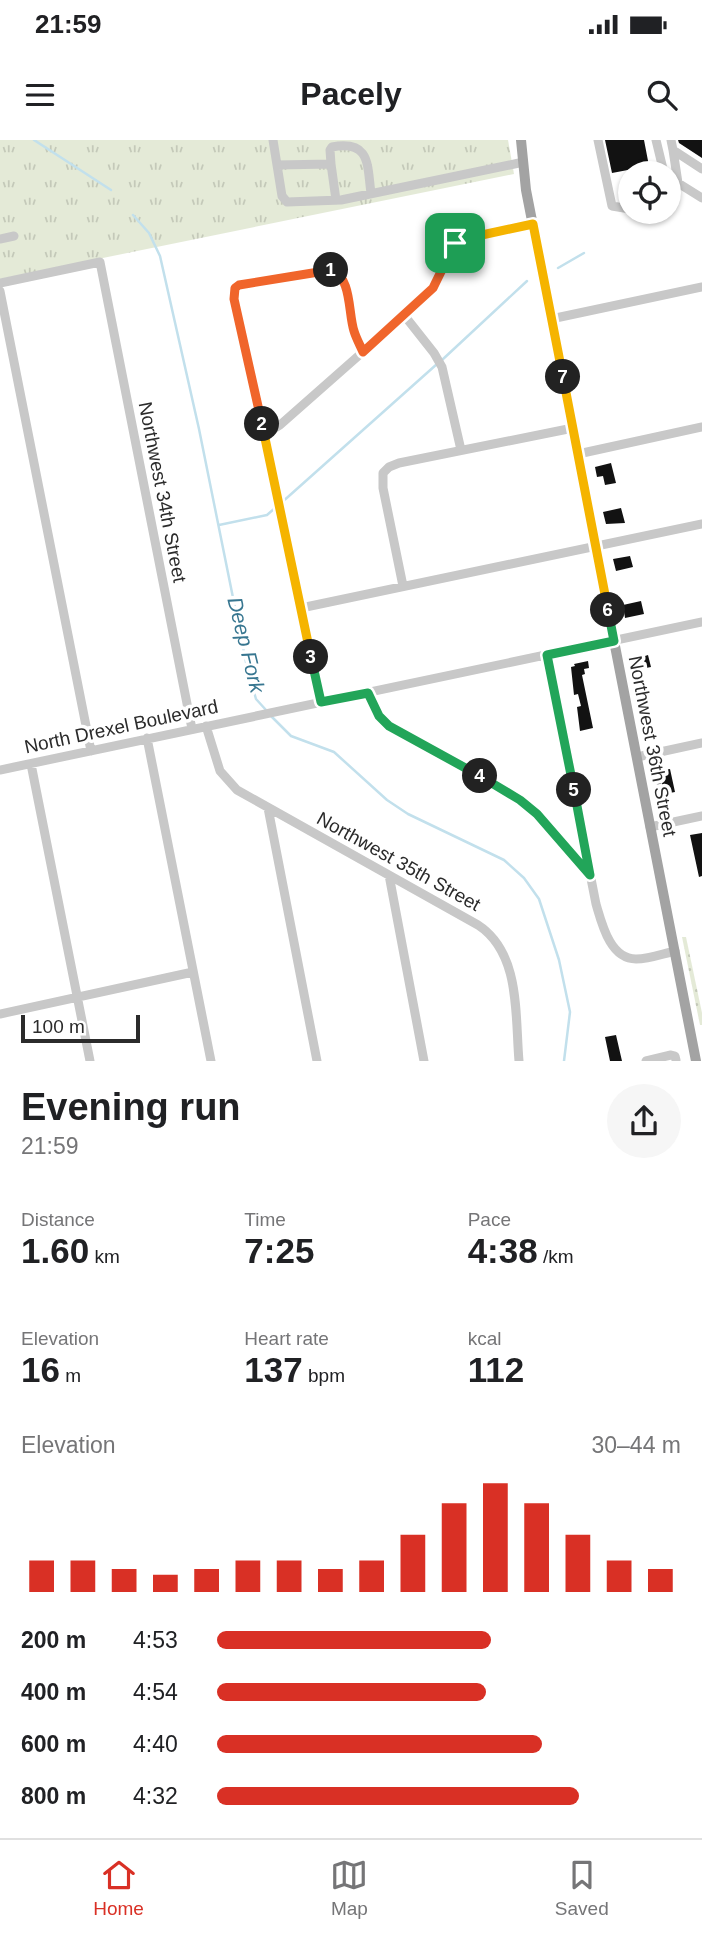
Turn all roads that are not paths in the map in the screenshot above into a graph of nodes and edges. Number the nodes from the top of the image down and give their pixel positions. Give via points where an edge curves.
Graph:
1 (273, 140) edge
2 (513, 140) edge
3 (521, 140) edge
4 (598, 140) edge
5 (656, 140) edge
6 (672, 145) edge
7 (661, 161) edge
8 (519, 163) junction
9 (331, 164) junction
10 (277, 165) junction
11 (702, 169) edge
12 (526, 190) junction
13 (372, 193) junction
14 (702, 198) edge
15 (336, 200) junction
16 (618, 207) edge
17 (533, 224) junction
18 (14, 236) dead end
19 (0, 239) edge
20 (0, 283) edge
21 (702, 287) edge
22 (0, 291) edge
23 (404, 315) junction
24 (551, 319) junction
25 (363, 352) junction
26 (702, 427) edge
27 (573, 428) junction
28 (264, 435) junction
29 (461, 450) junction
30 (578, 454) junction
31 (702, 524) edge
32 (596, 547) junction
33 (403, 586) junction
34 (301, 608) junction
35 (702, 622) edge
36 (614, 641) junction
37 (547, 655) junction
38 (368, 693) junction
39 (321, 702) junction
40 (206, 726) junction
41 (192, 729) junction
42 (147, 738) junction
43 (702, 743) edge
44 (91, 751) junction
45 (637, 757) junction
46 (31, 764) junction
47 (0, 770) edge
48 (268, 808) junction
49 (702, 816) edge
50 (650, 827) junction
51 (389, 875) junction
52 (590, 875) junction
53 (675, 951) junction
54 (193, 972) junction
55 (78, 998) junction
56 (0, 1014) edge
57 (695, 1058) edge
58 (90, 1061) edge
59 (211, 1061) edge
60 (317, 1061) edge
61 (424, 1061) edge
62 (519, 1061) edge
63 (646, 1061) edge
64 (676, 1061) edge

1 - 10 street
2 - 8 main road, Northwest 36th Street
3 - 12 main road, Northwest 36th Street
4 - 16 street via 612,206
5 - 7 street
6 - 11 street
6 - 14 street via 678,183
8 - 12 main road, Northwest 36th Street
8 - 13 street
9 - 10 street
9 - 13 street via 332,147 357,145 365,156
9 - 15 street
10 - 15 street via 287,202
12 - 17 main road, Northwest 36th Street
13 - 15 street
17 - 23 street via 455,243 433,288
17 - 24 main road, Northwest 36th Street
18 - 19 street
20 - 41 street, Northwest 34th Street via 100,262
21 - 24 street
22 - 44 street
23 - 25 street
23 - 29 street via 442,367
24 - 27 main road, Northwest 36th Street
25 - 28 street
25 - 28 street via 345,285 335,271 235,288
26 - 30 street
27 - 29 street
27 - 30 main road, Northwest 36th Street
28 - 34 street
29 - 33 street via 392,464 383,473
30 - 32 main road, Northwest 36th Street
31 - 32 street
32 - 33 street
32 - 36 main road, Northwest 36th Street
33 - 34 street
34 - 39 street
35 - 36 street, North Drexel Boulevard
36 - 37 street, North Drexel Boulevard
36 - 45 main road, Northwest 36th Street
37 - 38 street, North Drexel Boulevard
37 - 52 street
38 - 39 street, North Drexel Boulevard
38 - 52 street via 389,726 528,806
39 - 40 street, North Drexel Boulevard
40 - 41 street, North Drexel Boulevard
40 - 48 street, Northwest 35th Street via 225,779
41 - 42 street, North Drexel Boulevard
42 - 44 street, North Drexel Boulevard
42 - 54 street
43 - 45 street
44 - 46 street, North Drexel Boulevard
45 - 50 main road, Northwest 36th Street
46 - 47 street, North Drexel Boulevard
46 - 55 street
48 - 51 street, Northwest 35th Street
48 - 60 street
49 - 50 street
50 - 53 main road, Northwest 36th Street
51 - 61 street
51 - 62 street, Northwest 35th Street via 496,940 511,976
52 - 53 street via 600,918 618,951 635,959
53 - 57 main road, Northwest 36th Street
54 - 55 street
54 - 59 street
55 - 56 street
55 - 58 street
57 - 64 street
63 - 64 street via 671,1055

